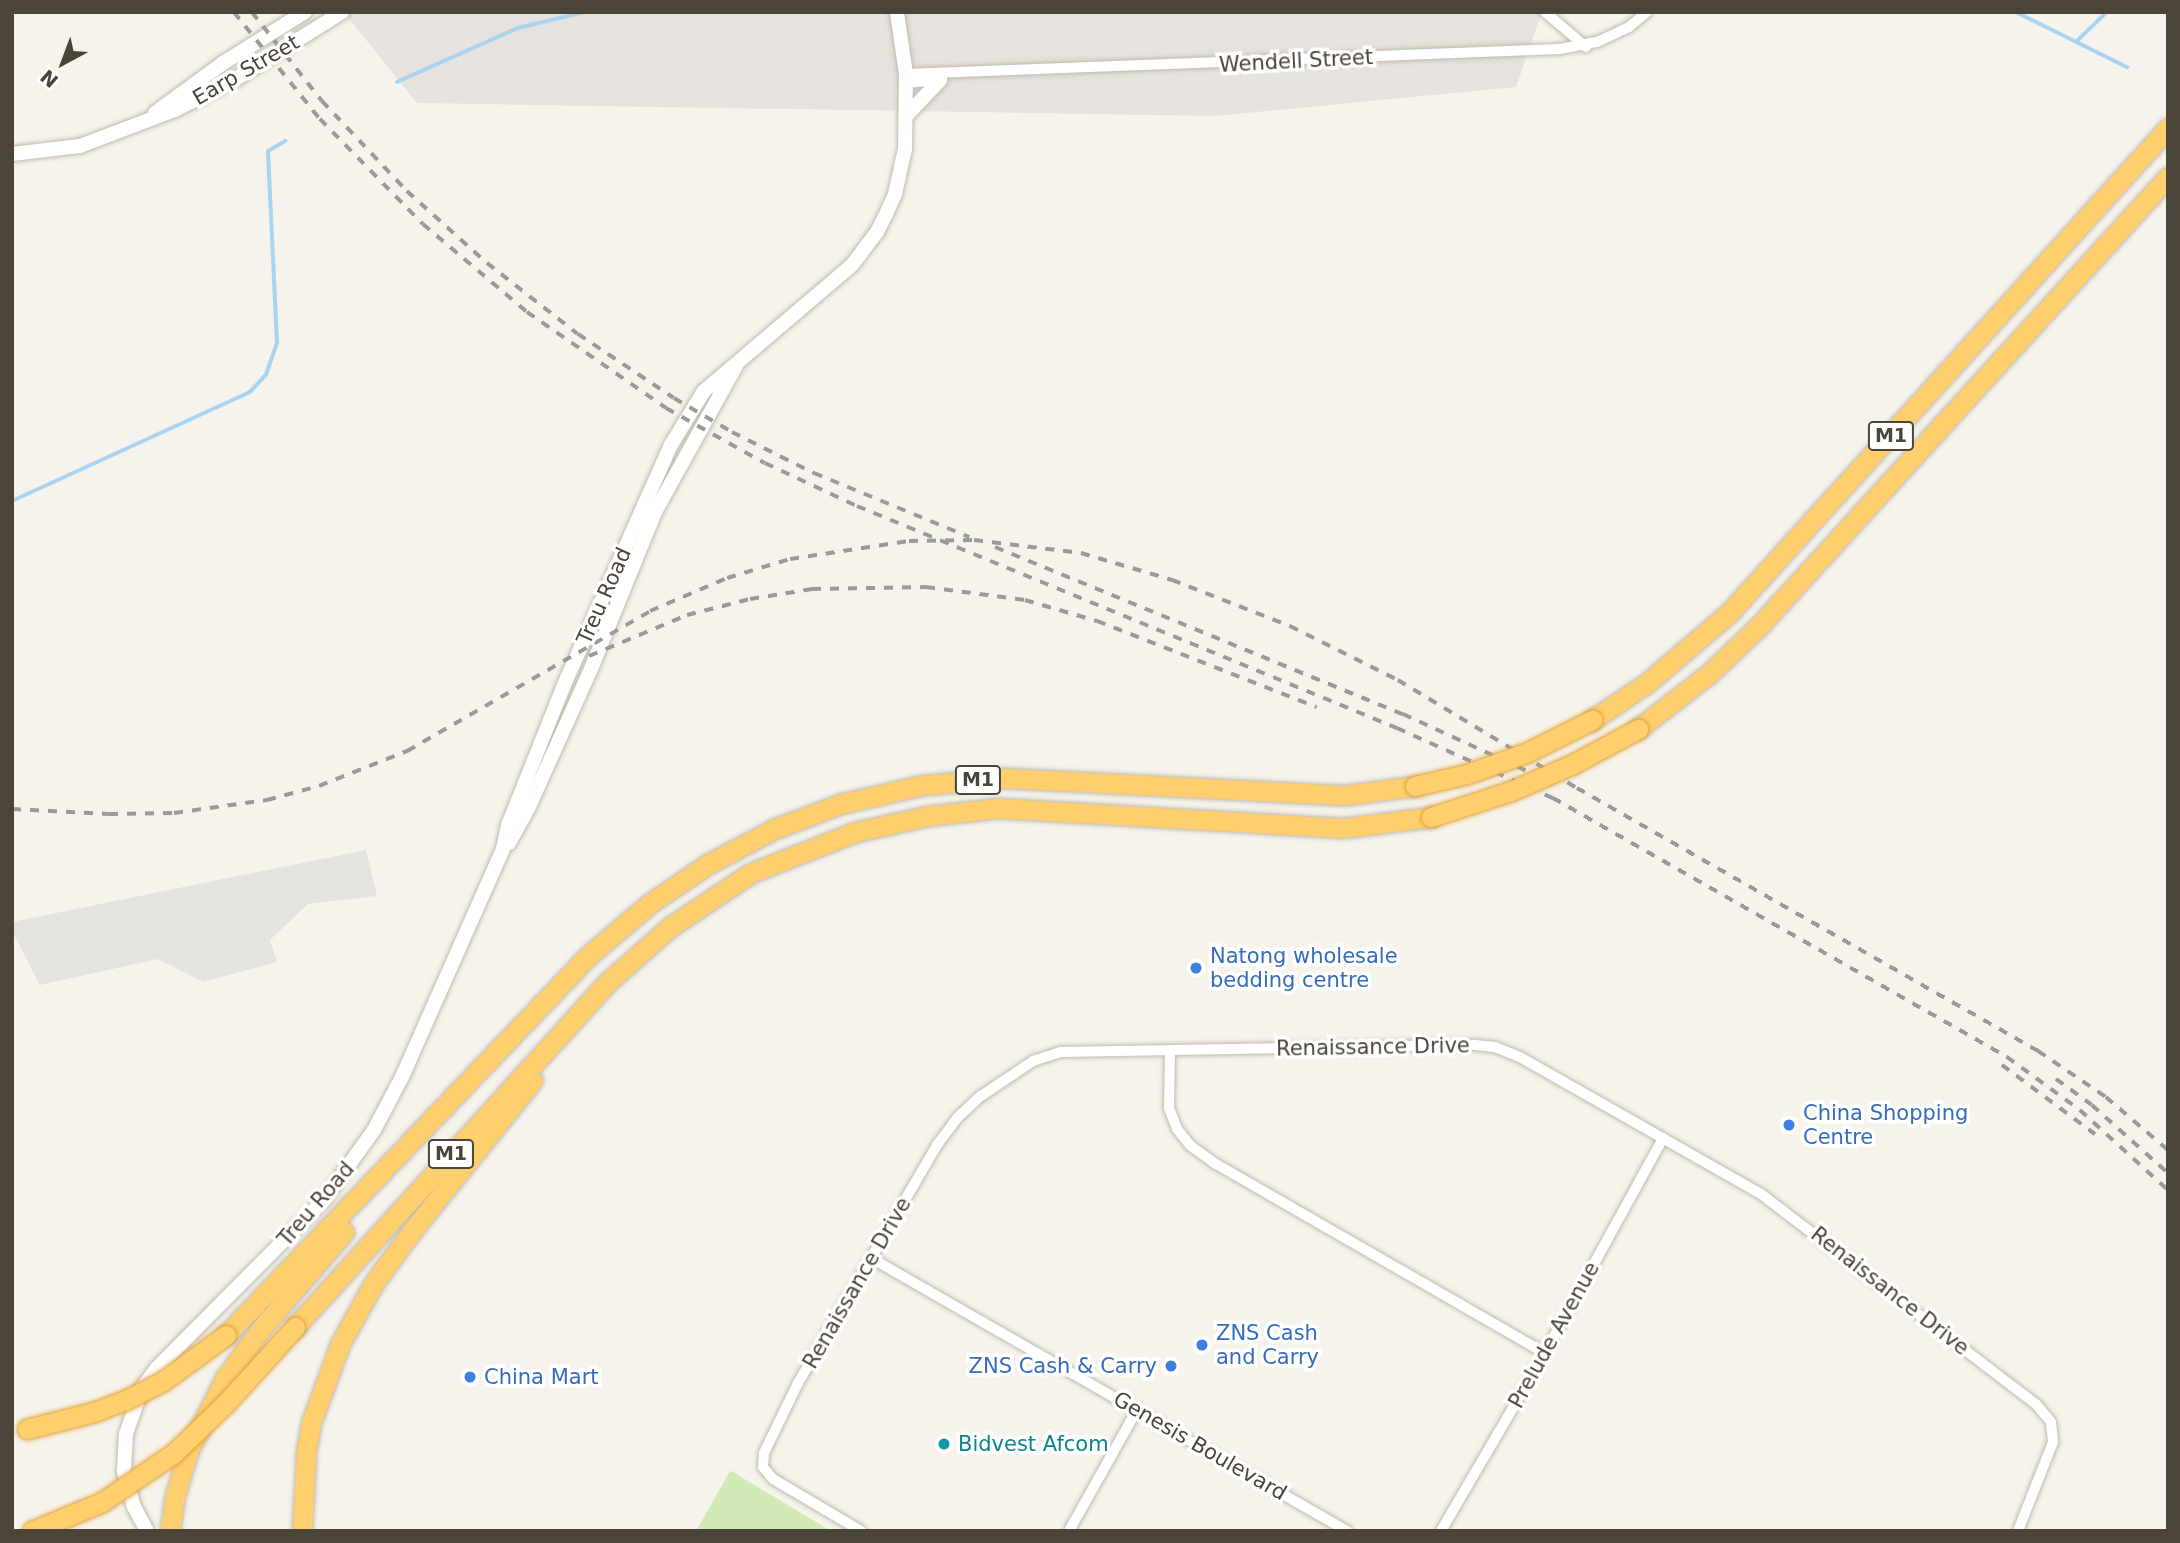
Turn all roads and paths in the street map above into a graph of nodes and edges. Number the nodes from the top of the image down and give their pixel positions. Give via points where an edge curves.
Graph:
1 (305, 12) edge
2 (342, 12) edge
3 (897, 12) edge
4 (1545, 12) edge
5 (1647, 12) edge
6 (1586, 47) junction
7 (1006, 72) junction
8 (905, 79) junction
9 (940, 80) junction
10 (906, 116) junction
11 (146, 120) junction
12 (2168, 128) edge
13 (12, 154) edge
14 (2168, 177) edge
15 (608, 982) junction
16 (1171, 1050) junction
17 (1663, 1138) junction
18 (384, 1173) junction
19 (871, 1258) junction
20 (1545, 1353) junction
21 (1137, 1410) junction
22 (20, 1429) edge
23 (32, 1531) edge
24 (147, 1531) edge
25 (170, 1531) edge
26 (302, 1531) edge
27 (862, 1531) edge
28 (1069, 1531) edge
29 (1347, 1531) edge
30 (1441, 1531) edge
31 (2018, 1531) edge

1 - 11 street, Earp Street via 223,63
2 - 11 street, Earp Street via 215,90
3 - 8 street, Treu Road
4 - 6 street
5 - 6 street, Wendell Street via 1618,33
6 - 7 street, Wendell Street
7 - 8 street, Wendell Street
7 - 9 street, Wendell Street
8 - 9 street, Wendell Street
8 - 10 street, Treu Road
9 - 10 street
10 - 24 street, Treu Road via 901,174 877,232 852,265 737,363 655,512 528,809 503,849 402,1077 359,1154 324,1200 142,1388 126,1434 124,1471 134,1507
11 - 13 street, Earp Street via 80,146
12 - 18 highway, M1, bridge via 1738,604 1647,683 1592,720 1528,752 1467,774 1346,795 1006,778 923,785 840,804 774,829 708,864 649,904 588,957
14 - 15 highway, M1, bridge via 1760,625 1694,686 1638,729 1560,770 1488,800 1431,817 1343,828 998,808 927,816 855,832 751,873 670,927
15 - 23 highway, M1, bridge via 225,1404 174,1453 102,1502
15 - 26 highway via 412,1231 357,1311 311,1423
16 - 17 street, Renaissance Drive via 1495,1047
16 - 19 street, Renaissance Drive via 1061,1052 1007,1076 957,1118
16 - 20 street via 1169,1108 1177,1129 1191,1146
17 - 20 street, Prelude Avenue
17 - 31 street, Renaissance Drive via 1791,1214 2047,1416 2053,1431 2049,1456
18 - 22 highway, M1, bridge via 226,1335 163,1381 94,1412
18 - 25 highway via 350,1225 240,1355 199,1425 179,1479
19 - 21 street, Genesis Boulevard
19 - 27 street, Renaissance Drive via 778,1419 763,1460 773,1479
20 - 30 street, Prelude Avenue
21 - 28 street
21 - 29 street, Genesis Boulevard

